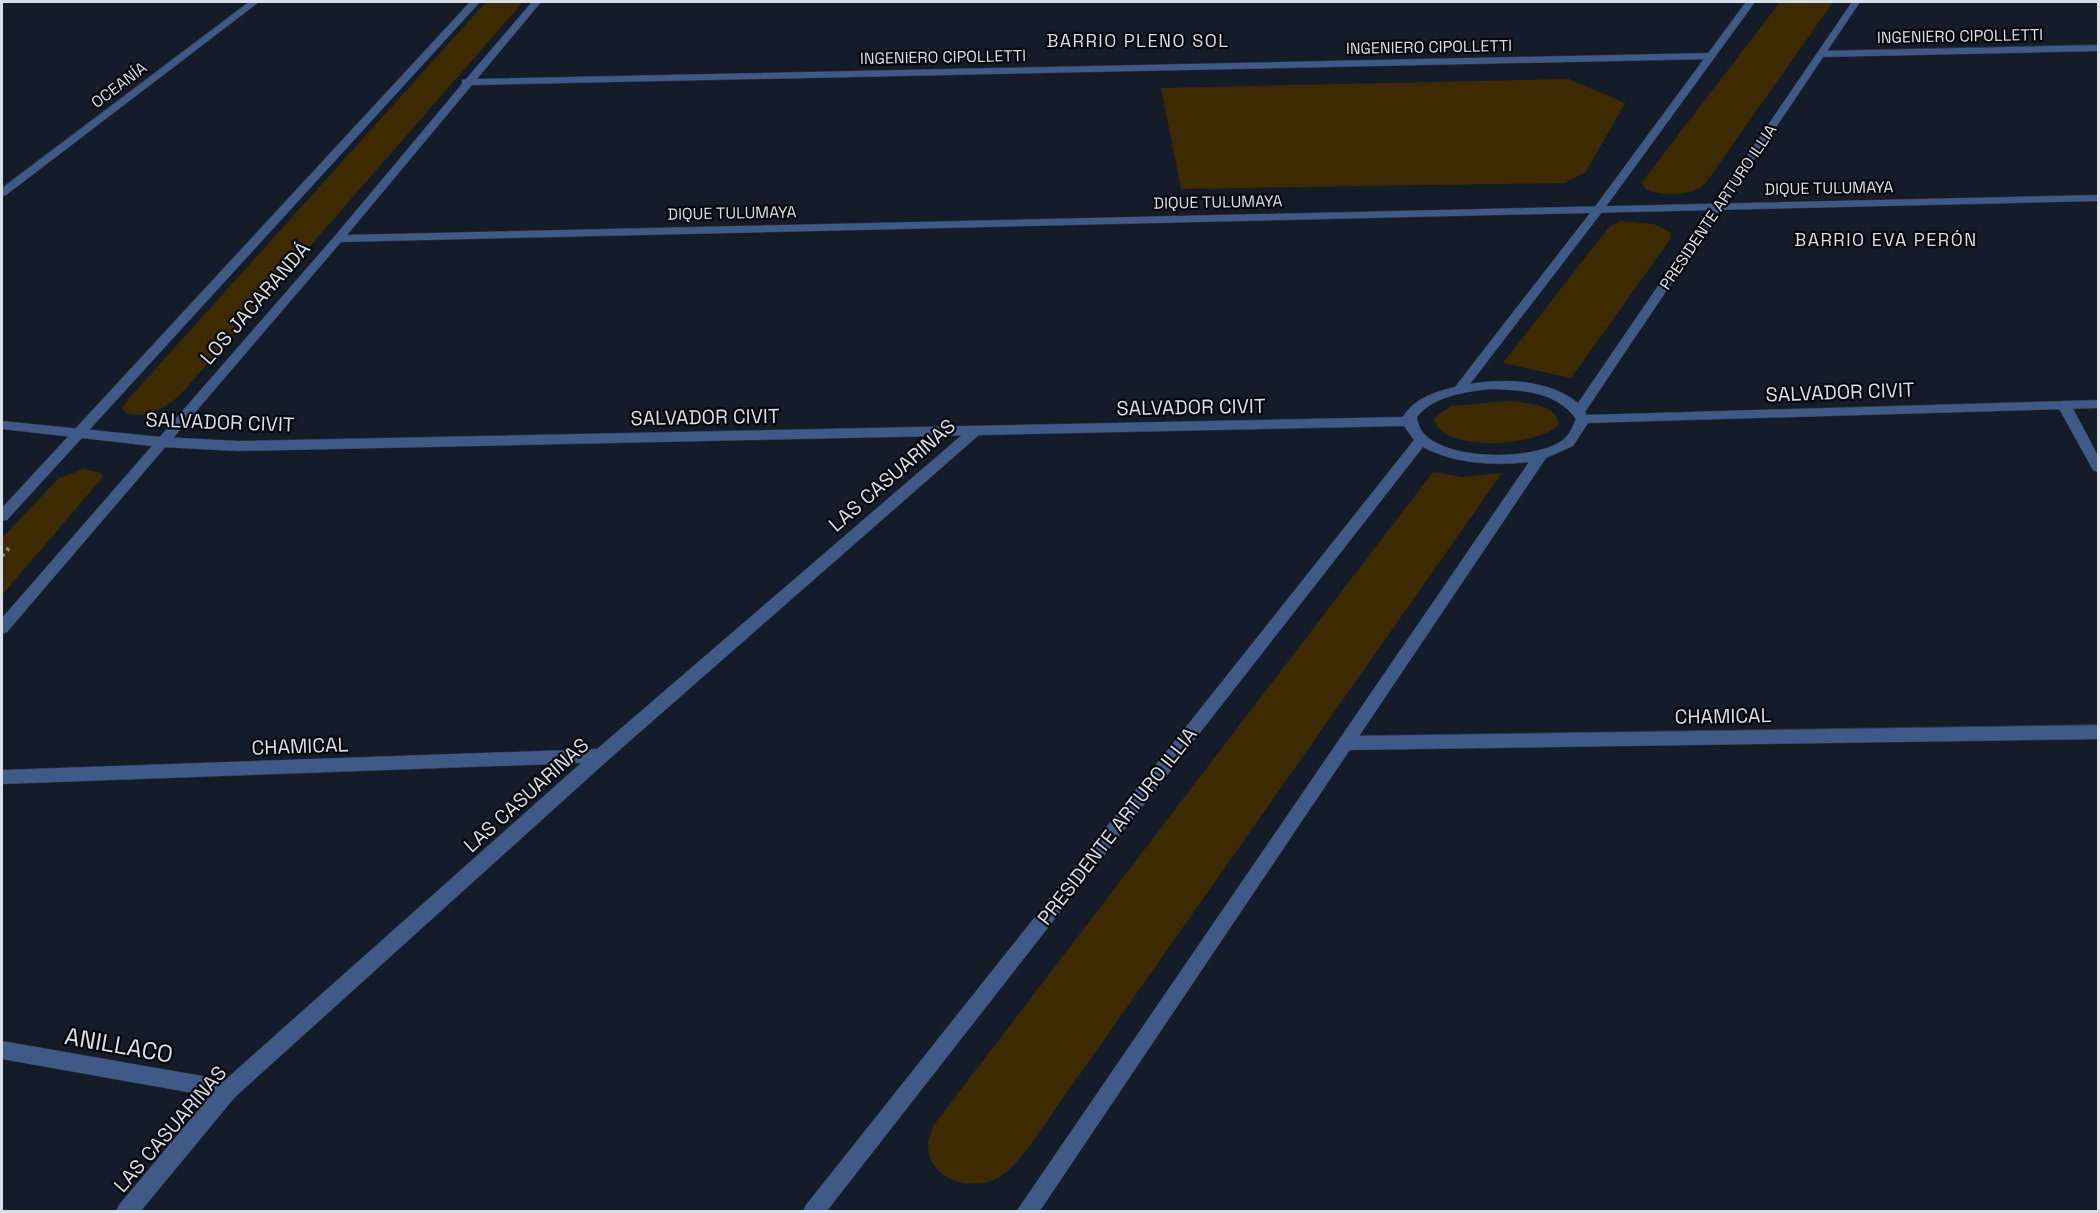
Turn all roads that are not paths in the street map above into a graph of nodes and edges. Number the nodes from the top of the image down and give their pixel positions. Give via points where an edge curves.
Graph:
1 (254, 2) edge
2 (475, 2) edge
3 (536, 2) edge
4 (1750, 2) edge
5 (1856, 2) edge
6 (2098, 48) edge
7 (1822, 54) junction
8 (1709, 56) junction
9 (466, 82) junction
10 (2, 193) edge
11 (2098, 198) edge
12 (1718, 207) junction
13 (1598, 210) junction
14 (338, 238) junction
15 (1461, 387) junction
16 (2098, 404) edge
17 (2064, 405) junction
18 (1581, 415) junction
19 (1410, 422) junction
20 (2, 425) edge
21 (975, 431) junction
22 (80, 434) junction
23 (1421, 440) junction
24 (161, 442) junction
25 (1541, 455) junction
26 (2098, 467) edge
27 (2, 516) edge
28 (2, 628) edge
29 (2098, 732) edge
30 (1347, 743) junction
31 (601, 756) junction
32 (2, 777) edge
33 (2, 1050) edge
34 (228, 1090) junction
35 (126, 1212) edge
36 (813, 1212) edge
37 (1026, 1212) edge

1 - 10 street, OCEANÍA
2 - 22 street, LOS JACARANDÁ
3 - 9 street, LOS JACARANDÁ
4 - 8 street
5 - 7 street, PRESIDENTE ARTURO ILLIA
6 - 7 street, INGENIERO CIPOLLETTI
7 - 12 street, PRESIDENTE ARTURO ILLIA
8 - 9 street, INGENIERO CIPOLLETTI
8 - 13 street
9 - 14 street, LOS JACARANDÁ
11 - 12 street, DIQUE TULUMAYA
12 - 13 street, DIQUE TULUMAYA
12 - 18 street, PRESIDENTE ARTURO ILLIA
13 - 14 street, DIQUE TULUMAYA
13 - 15 street
14 - 24 street, LOS JACARANDÁ
15 - 18 street via 1490,385 1541,391 1570,402
15 - 19 street via 1425,400
16 - 17 street, SALVADOR CIVIT
17 - 18 street, SALVADOR CIVIT
17 - 26 street
18 - 25 street, PRESIDENTE ARTURO ILLIA via 1568,443
19 - 21 street, SALVADOR CIVIT
19 - 23 street
20 - 22 street, SALVADOR CIVIT
21 - 24 street, SALVADOR CIVIT via 249,446
21 - 31 street, LAS CASUARINAS
22 - 24 street, SALVADOR CIVIT
22 - 27 street, LOS JACARANDÁ
23 - 25 street via 1434,448 1476,458
23 - 36 street, PRESIDENTE ARTURO ILLIA
24 - 28 street, LOS JACARANDÁ
25 - 30 street
29 - 30 street, CHAMICAL
30 - 37 street
31 - 32 street, CHAMICAL
31 - 34 street, LAS CASUARINAS
33 - 34 street, ANILLACO
34 - 35 street, LAS CASUARINAS

